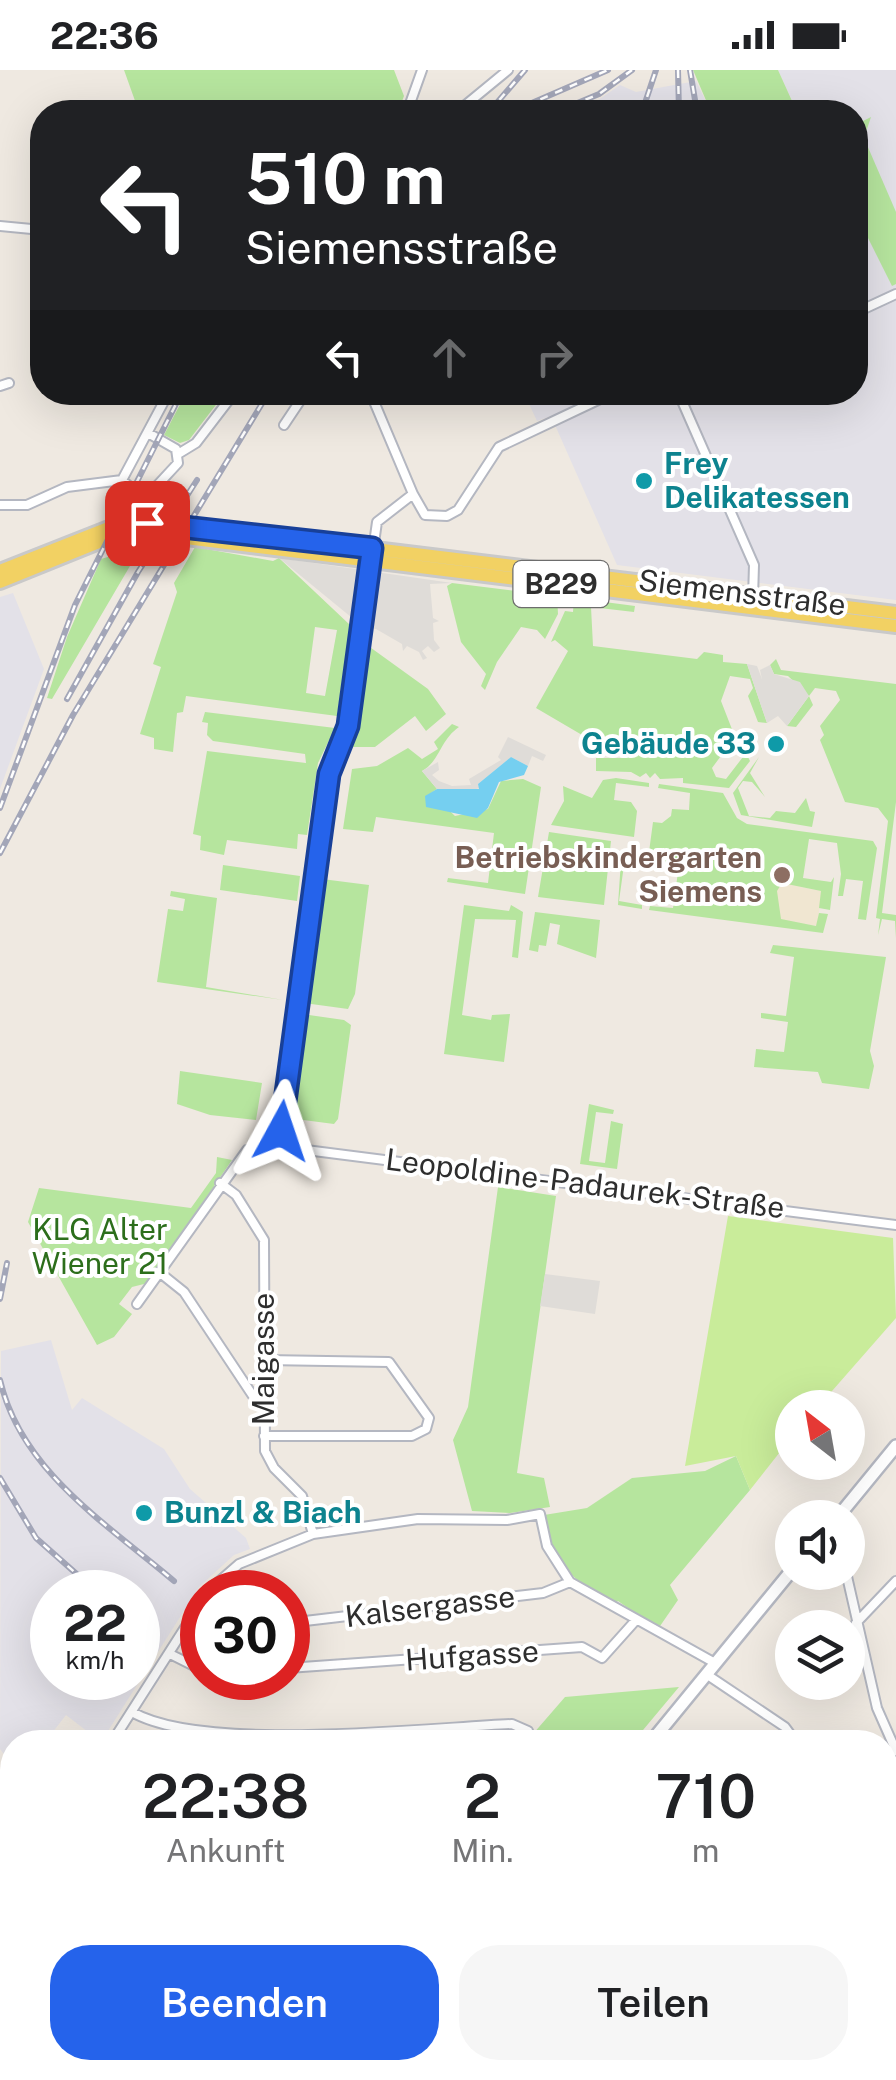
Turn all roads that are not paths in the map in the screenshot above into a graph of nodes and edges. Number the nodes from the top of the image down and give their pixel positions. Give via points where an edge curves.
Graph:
1 (422, 70) edge
2 (508, 70) edge
3 (411, 100) edge
4 (472, 100) edge
5 (0, 226) edge
6 (30, 229) edge
7 (896, 294) edge
8 (868, 307) edge
9 (162, 405) edge
10 (225, 405) edge
11 (297, 405) edge
12 (375, 405) edge
13 (587, 405) edge
14 (684, 405) edge
15 (284, 425) dead end
16 (148, 433) junction
17 (178, 454) junction
18 (122, 480) junction
19 (413, 494) junction
20 (0, 505) edge
21 (114, 532) junction
22 (372, 554) junction
23 (0, 570) edge
24 (0, 582) edge
25 (753, 601) junction
26 (896, 613) edge
27 (896, 626) edge
28 (247, 1150) dead end
29 (220, 1183) junction
30 (896, 1225) edge
31 (160, 1272) junction
32 (137, 1304) dead end
33 (265, 1360) junction
34 (264, 1400) junction
35 (264, 1436) junction
36 (896, 1446) edge
37 (852, 1500) edge
38 (313, 1534) junction
39 (232, 1570) edge
40 (896, 1581) edge
41 (570, 1582) junction
42 (775, 1590) edge
43 (865, 1613) edge
44 (310, 1620) edge
45 (636, 1620) junction
46 (180, 1637) edge
47 (170, 1654) junction
48 (180, 1659) edge
49 (865, 1659) edge
50 (716, 1662) junction
51 (310, 1666) edge
52 (706, 1674) junction
53 (132, 1712) junction
54 (120, 1730) edge
55 (194, 1730) edge
56 (307, 1730) edge
57 (526, 1730) edge
58 (661, 1730) edge
59 (786, 1730) edge
60 (887, 1730) edge

1 - 3 street
2 - 4 street
5 - 6 street
7 - 8 street
9 - 16 street
10 - 17 street via 196,443
11 - 15 street
12 - 19 street
13 - 19 street via 499,446 448,516 425,516
14 - 25 street via 754,565
16 - 17 street
16 - 18 street
17 - 18 street via 156,488 138,490
18 - 20 street via 66,486 28,505
19 - 22 street via 380,516
21 - 22 main road, Siemensstraße / B229
21 - 23 main road, B229
21 - 24 main road, B229
22 - 25 main road, Siemensstraße / B229
22 - 30 street, Leopoldine-Padaurek-Straße via 348,726 329,774 281,1131 288,1142 306,1150
25 - 26 main road, Siemensstraße / B229
25 - 27 main road, Siemensstraße / B229
28 - 29 street
29 - 31 street
29 - 33 street, Maigasse via 236,1195 264,1240
31 - 32 street
31 - 34 street via 184,1292 253,1396
33 - 34 street, Maigasse
33 - 35 street via 389,1362 426,1412 426,1429 412,1436
34 - 35 street, Maigasse
35 - 38 street, Maigasse via 269,1462 302,1496
36 - 37 main road
38 - 39 street
38 - 41 street via 418,1519 540,1514 547,1546
40 - 43 street
41 - 44 street, Kalsergasse via 554,1592
41 - 45 street
42 - 50 main road
45 - 50 street
45 - 51 street, Hufgasse via 602,1658 582,1647
46 - 47 street
47 - 48 street
47 - 53 street
49 - 60 street
50 - 52 main road
52 - 58 main road
52 - 59 street
53 - 54 street
53 - 55 street via 172,1729
56 - 57 street via 512,1724

